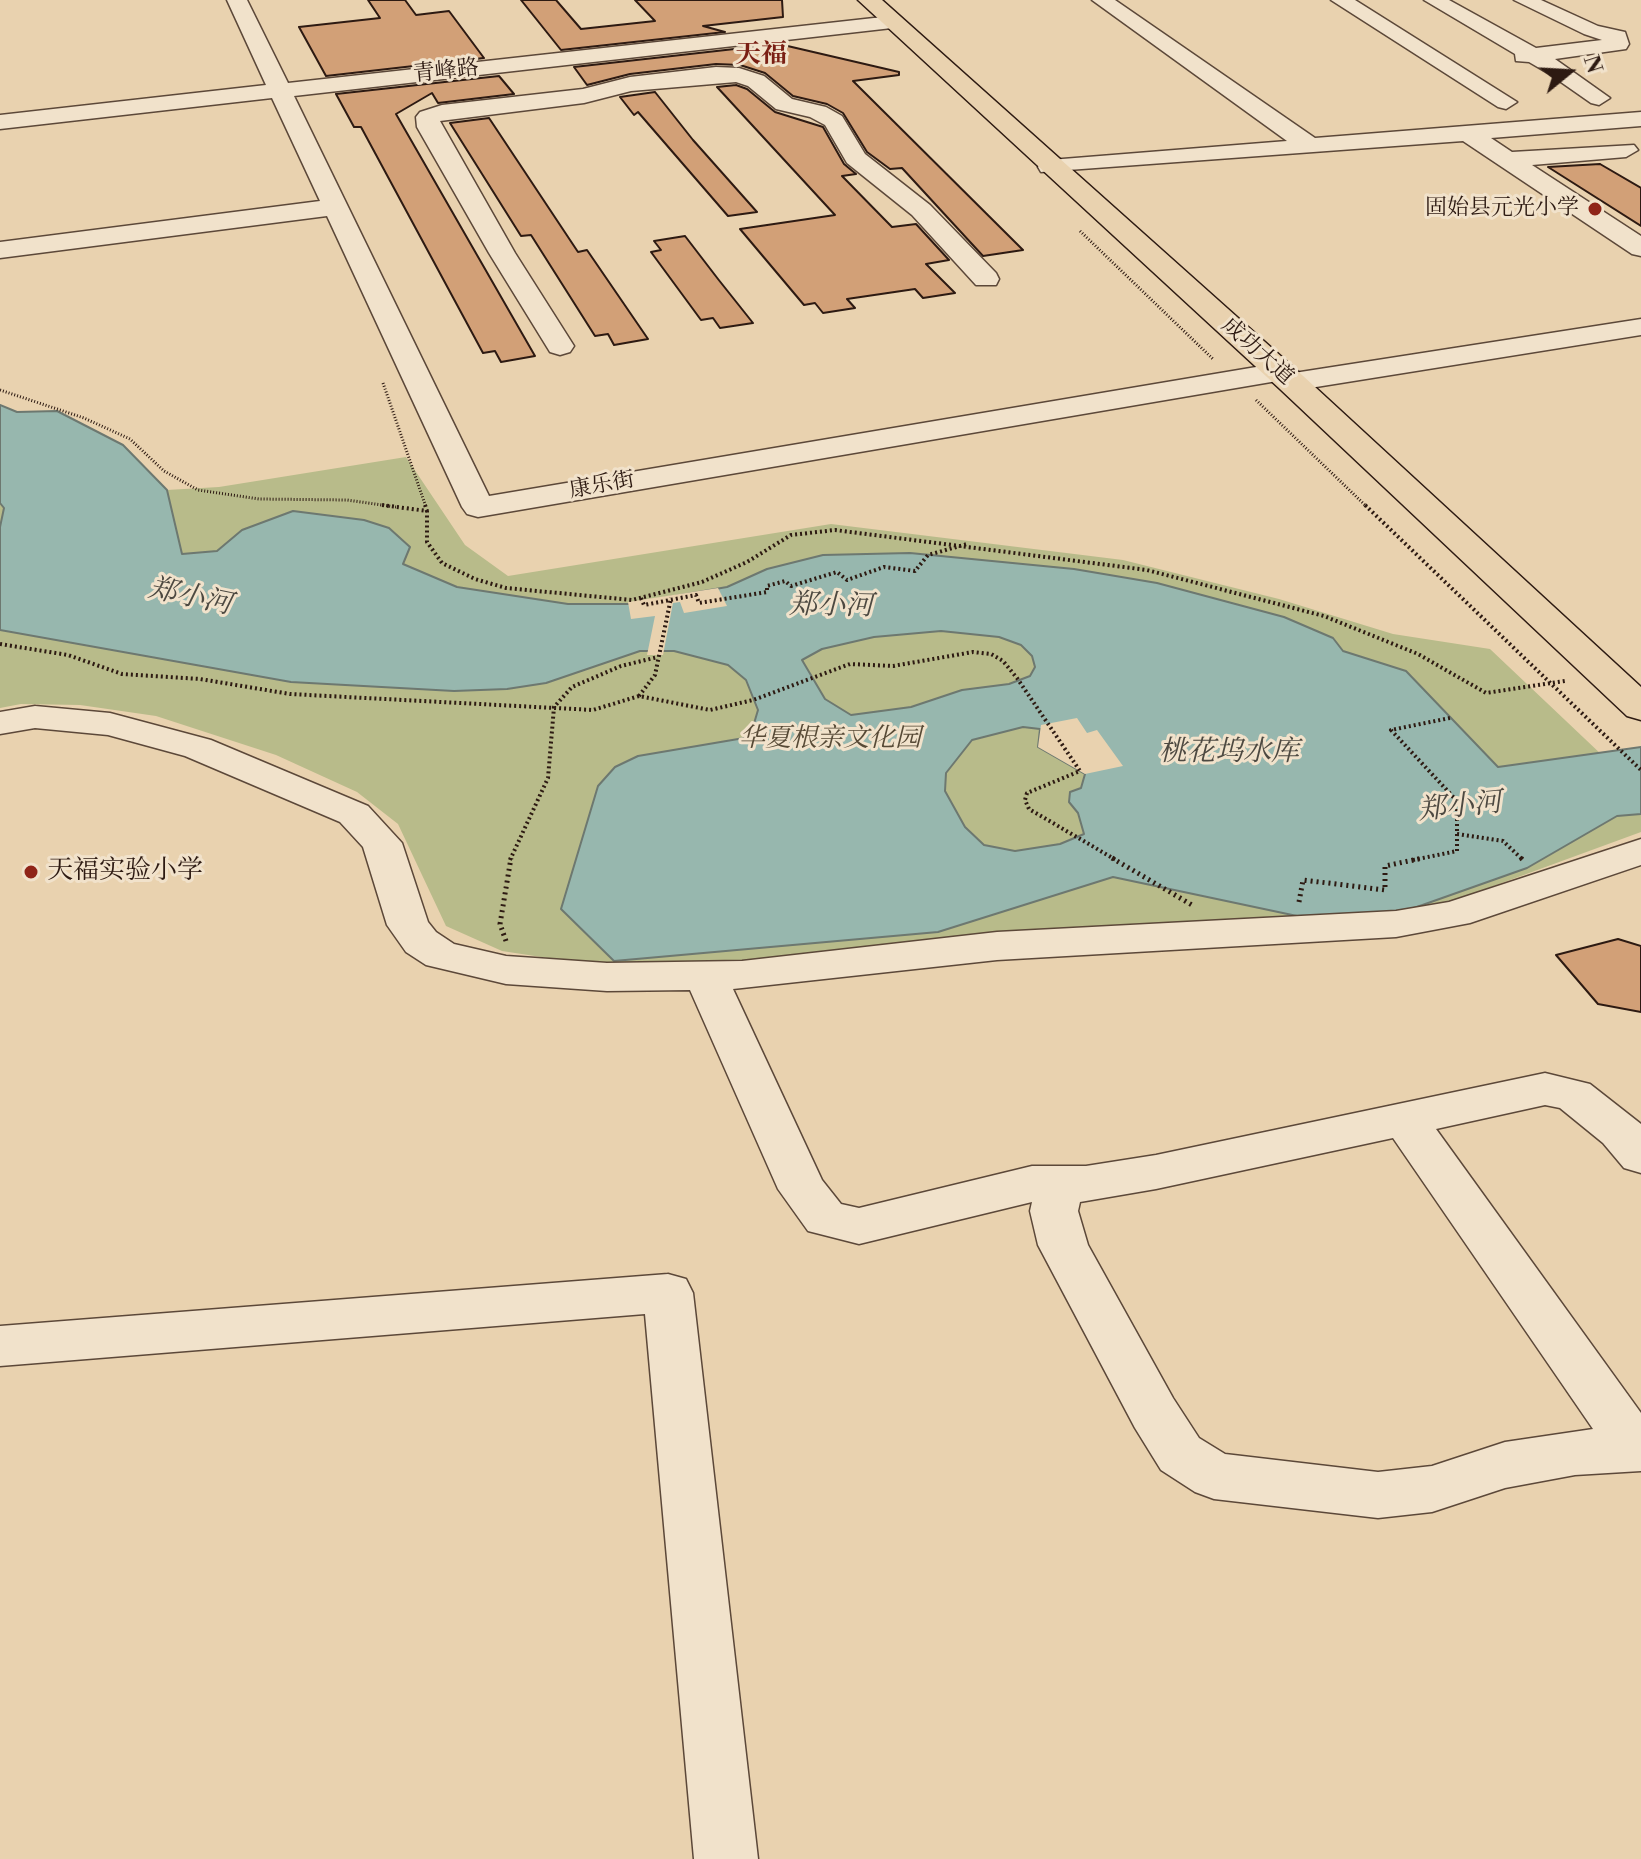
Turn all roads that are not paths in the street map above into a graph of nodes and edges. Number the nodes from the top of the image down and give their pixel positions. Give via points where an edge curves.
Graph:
1 (237, 0) edge
2 (869, 0) edge
3 (1102, 0) edge
4 (1434, 0) edge
5 (1524, 0) edge
6 (1350, 1) edge
7 (892, 22) junction
8 (1641, 36) edge
9 (1618, 41) junction
10 (1641, 49) edge
11 (1531, 55) junction
12 (1442, 62) junction
13 (517, 64) junction
14 (279, 91) junction
15 (1599, 98) dead end
16 (544, 100) junction
17 (1506, 102) dead end
18 (1641, 119) edge
19 (0, 122) edge
20 (1467, 133) junction
21 (1310, 146) junction
22 (1641, 148) edge
23 (1507, 160) junction
24 (1050, 167) junction
25 (335, 207) junction
26 (1641, 248) edge
27 (0, 250) edge
28 (986, 279) dead end
29 (1641, 327) edge
30 (560, 346) dead end
31 (1285, 377) junction
32 (1641, 708) edge
33 (0, 723) edge
34 (1641, 851) edge
35 (705, 975) junction
36 (1404, 1119) junction
37 (1641, 1156) edge
38 (1059, 1184) junction
39 (0, 1346) edge
40 (1639, 1450) edge
41 (726, 1859) edge

1 - 14 street, 康乐街
2 - 7 main road, 成功大道
3 - 21 street
4 - 11 street
5 - 9 street
6 - 12 street
7 - 13 street, 青峰路
7 - 24 main road, 成功大道
8 - 9 street
9 - 10 street
9 - 11 street
11 - 12 street
11 - 15 street
12 - 17 street
13 - 14 street, 青峰路
13 - 16 street
14 - 19 street, 青峰路
14 - 25 street, 康乐街
16 - 28 street via 702,75 749,78 784,104 834,121 856,158 927,216
16 - 30 street via 442,112 427,121
18 - 20 street
20 - 21 street
20 - 23 street
21 - 24 street
22 - 23 street
23 - 26 street
24 - 31 main road, 成功大道
25 - 27 street
25 - 31 street, 康乐街 via 478,507
29 - 31 street
31 - 32 main road, 成功大道
33 - 35 street via 35,717 110,724 198,748 354,814 382,843 408,925 441,955 518,971 607,977
34 - 35 street via 1455,914 1396,924 997,946
35 - 38 street via 802,1189 825,1218 859,1226 1032,1184
36 - 37 street via 1545,1089 1574,1095 1620,1131
36 - 38 street via 1156,1172
36 - 40 street
38 - 40 street via 1054,1211 1063,1245 1180,1454 1214,1476 1378,1495 1432,1489 1505,1465 1575,1453
39 - 41 street via 668,1293

